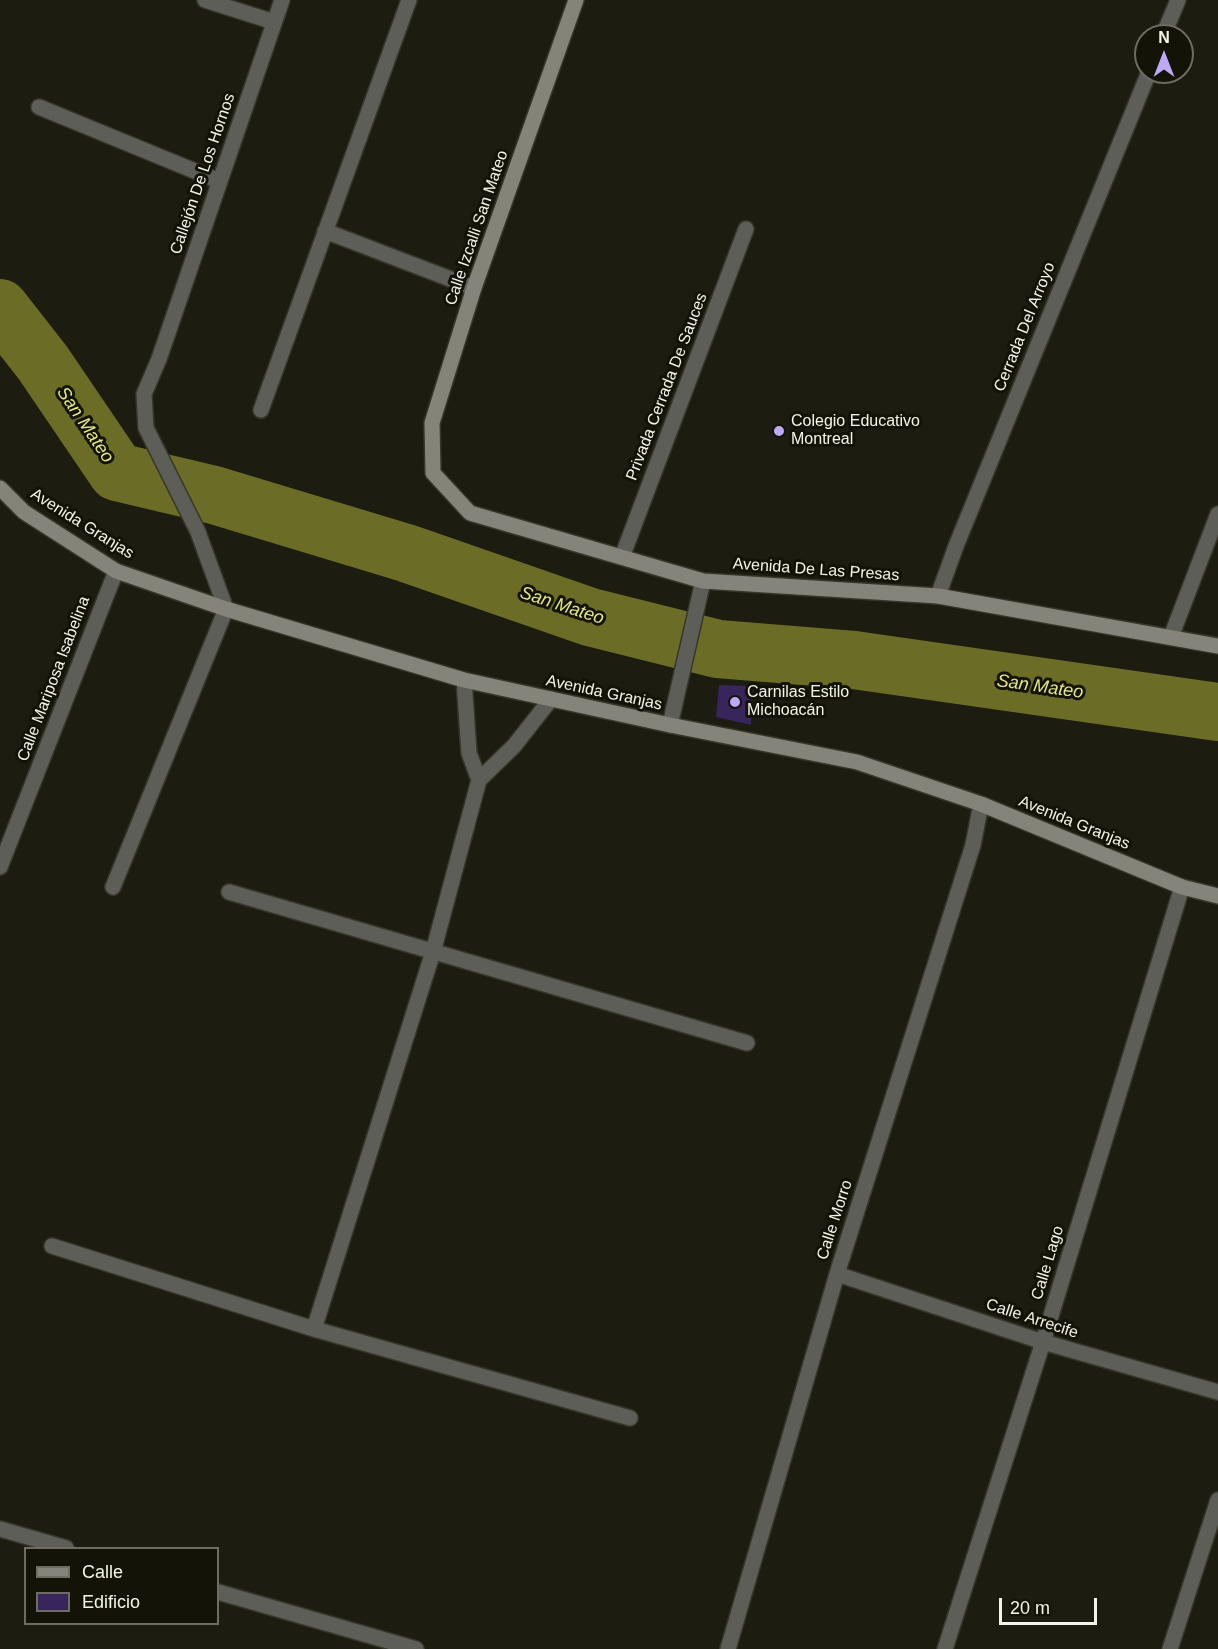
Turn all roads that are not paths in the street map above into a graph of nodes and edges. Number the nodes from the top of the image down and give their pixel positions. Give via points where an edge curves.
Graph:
1 (205, 0) edge
2 (282, 0) edge
3 (409, 0) edge
4 (576, 0) edge
5 (1178, 0) edge
6 (274, 22) junction
7 (1168, 24) edge
8 (1144, 84) edge
9 (39, 107) dead end
10 (219, 182) junction
11 (746, 229) dead end
12 (326, 231) junction
13 (474, 288) junction
14 (261, 410) dead end
15 (433, 473) joint
16 (0, 488) edge
17 (1218, 514) edge
18 (622, 557) junction
19 (116, 571) junction
20 (703, 581) junction
21 (938, 596) junction
22 (226, 609) junction
23 (1171, 637) junction
24 (1218, 646) edge
25 (464, 680) junction
26 (551, 699) junction
27 (670, 725) junction
28 (479, 780) junction
29 (981, 804) junction
30 (0, 867) edge
31 (113, 887) dead end
32 (1182, 887) junction
33 (229, 892) dead end
34 (1218, 896) edge
35 (433, 952) junction
36 (747, 1043) dead end
37 (52, 1246) dead end
38 (837, 1274) junction
39 (314, 1329) junction
40 (1043, 1342) junction
41 (1218, 1392) edge
42 (630, 1418) dead end
43 (1218, 1500) edge
44 (0, 1529) edge
45 (63, 1547) edge
46 (219, 1592) edge
47 (416, 1649) edge
48 (728, 1649) edge
49 (945, 1649) edge
50 (1170, 1649) edge

1 - 6 street
2 - 6 street, Callejón De Los Hornos
3 - 12 street
4 - 13 street, Calle Izcalli San Mateo
5 - 7 street
6 - 10 street, Callejón De Los Hornos
8 - 21 street, Cerrada Del Arroyo
9 - 10 street
10 - 22 street, Callejón De Los Hornos via 144,394 146,428 198,532
11 - 18 street, Privada Cerrada De Sauces
12 - 13 street
12 - 14 street
13 - 15 street, Calle Izcalli San Mateo via 432,423
15 - 18 street, Avenida De Las Presas via 470,513
16 - 19 street, Avenida Granjas via 24,512
17 - 23 street
18 - 20 street, Avenida De Las Presas
19 - 22 street, Avenida Granjas
19 - 30 street, Calle Mariposa Isabelina
20 - 21 street, Avenida De Las Presas
20 - 27 street
21 - 23 street, Avenida De Las Presas
22 - 25 street, Avenida Granjas
22 - 31 street
23 - 24 street, Avenida De Las Presas
25 - 26 street, Avenida Granjas
25 - 28 street via 469,753
26 - 27 street, Avenida Granjas
26 - 28 street via 514,746
27 - 29 street, Avenida Granjas via 857,762
28 - 35 street
29 - 32 street, Avenida Granjas
29 - 38 street, Calle Morro via 973,845
32 - 34 street, Avenida Granjas
32 - 40 street, Calle Lago
33 - 35 street
35 - 36 street
35 - 39 street
37 - 39 street
38 - 40 street, Calle Arrecife
38 - 48 street, Calle Morro
39 - 42 street
40 - 41 street, Calle Arrecife
40 - 49 street, Calle Lago
43 - 50 street
44 - 45 street
46 - 47 street

